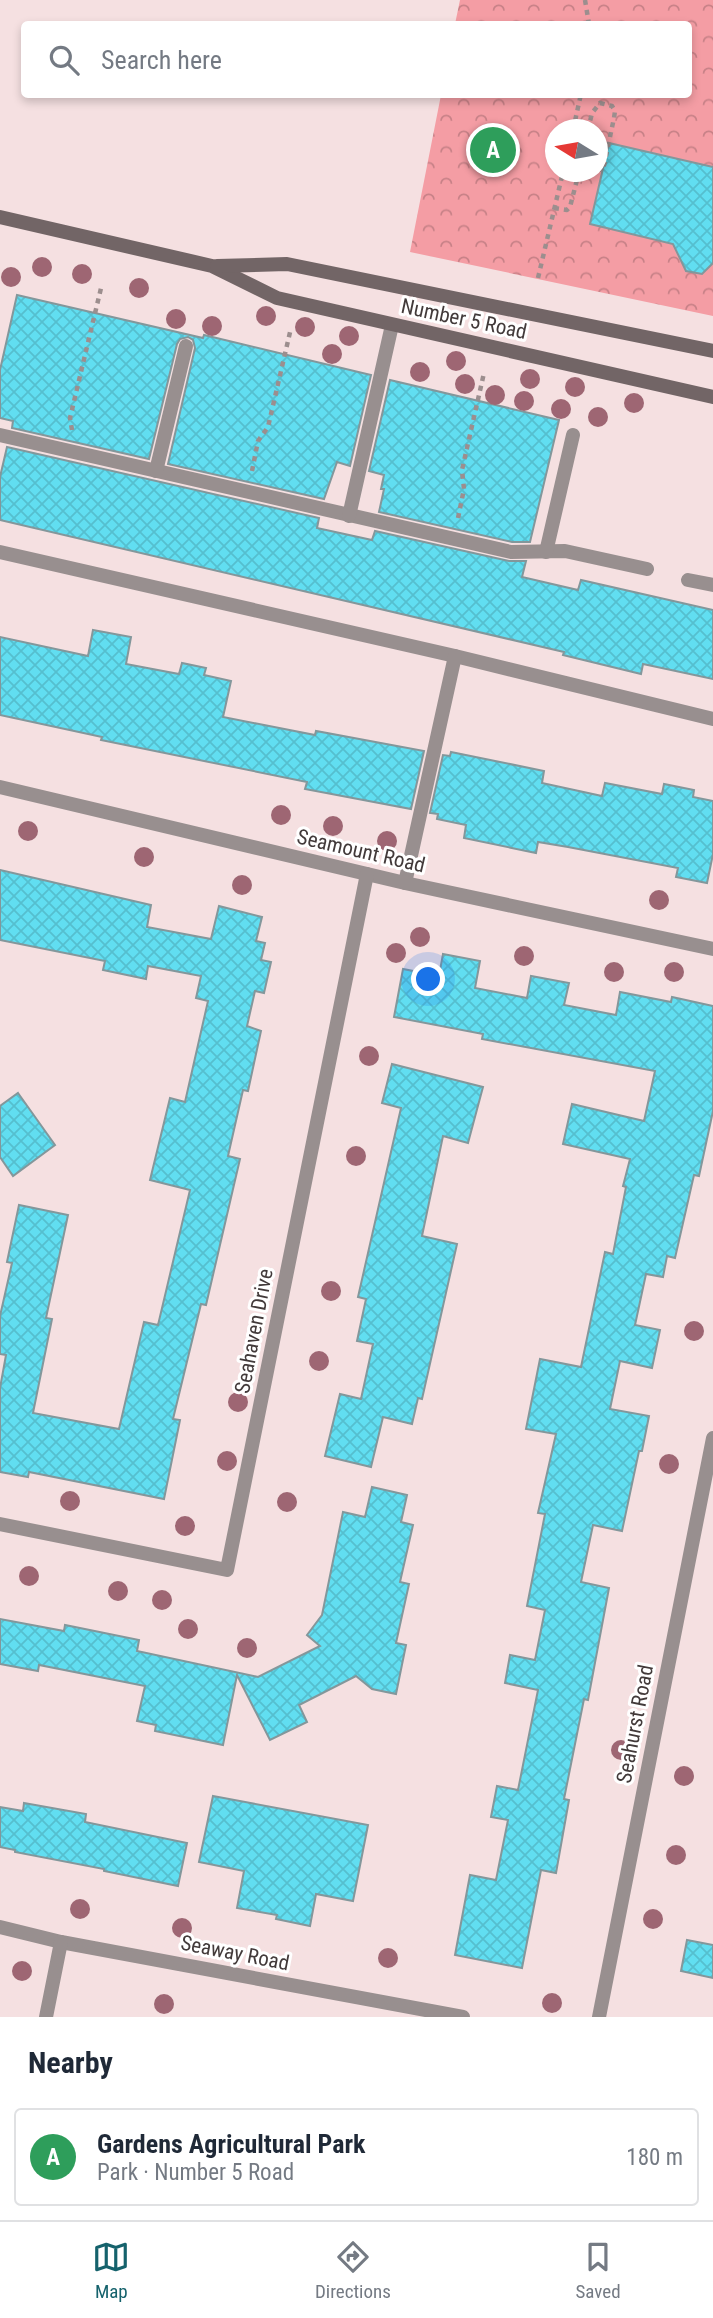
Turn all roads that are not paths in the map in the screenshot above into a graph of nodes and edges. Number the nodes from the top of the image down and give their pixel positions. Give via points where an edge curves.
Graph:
1 (0, 217) edge
2 (212, 267) junction
3 (392, 325) junction
4 (186, 345) dead end
5 (713, 351) edge
6 (713, 397) edge
7 (0, 435) edge
8 (573, 436) dead end
9 (156, 471) junction
10 (349, 516) junction
11 (0, 552) edge
12 (546, 552) junction
13 (647, 569) dead end
14 (688, 580) dead end
15 (713, 586) edge
16 (455, 656) junction
17 (713, 719) edge
18 (0, 787) edge
19 (367, 874) junction
20 (405, 883) junction
21 (713, 949) edge
22 (713, 1438) edge
23 (0, 1524) edge
24 (0, 1927) edge
25 (61, 1942) junction
26 (46, 2017) edge
27 (463, 2017) edge
28 (599, 2017) edge

1 - 2 main road, Number 5 Road
2 - 3 main road, Number 5 Road via 277,298
2 - 5 main road, Number 5 Road via 286,264
3 - 6 main road, Number 5 Road
3 - 10 street
4 - 9 street
7 - 9 street
8 - 12 street
9 - 10 street
10 - 12 street via 511,552
11 - 16 street
12 - 13 street via 565,551
14 - 15 street
16 - 17 street
16 - 20 street
18 - 19 street, Seamount Road
19 - 20 street, Seamount Road
19 - 23 street, Seahaven Drive via 227,1570
20 - 21 street, Seamount Road
22 - 28 street, Seahurst Road
24 - 25 street, Seaway Road
25 - 26 street
25 - 27 street, Seaway Road

